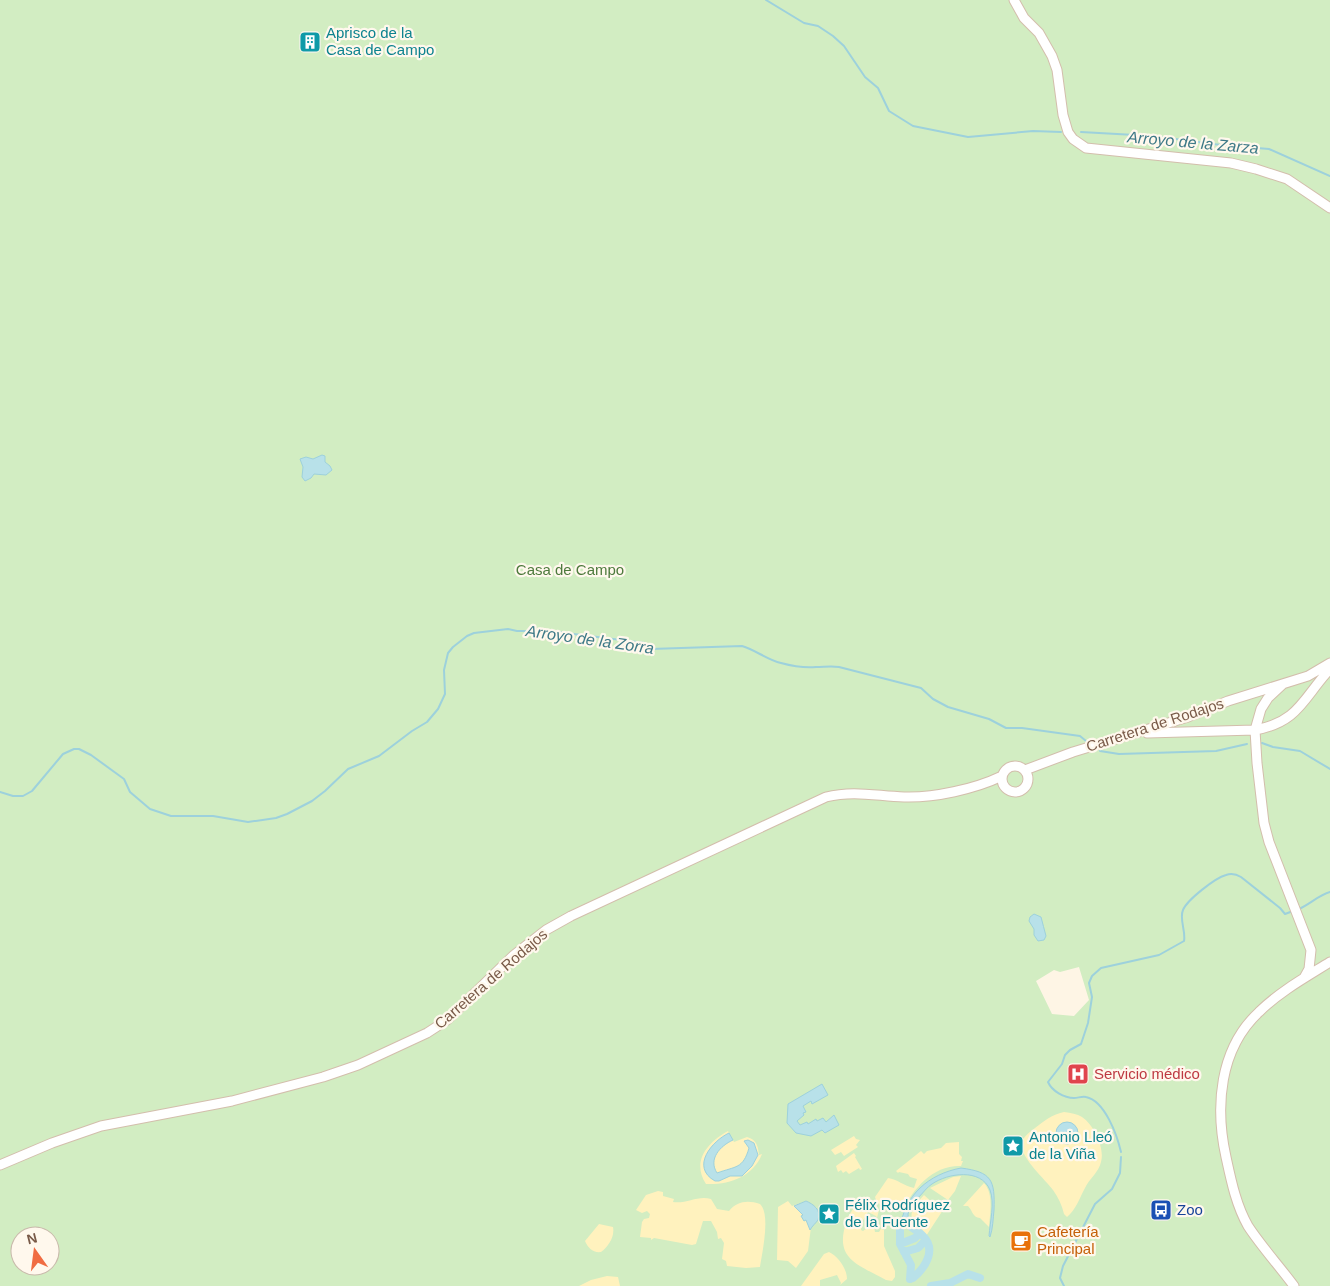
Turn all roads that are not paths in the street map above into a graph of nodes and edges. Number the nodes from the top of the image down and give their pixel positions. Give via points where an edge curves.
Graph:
1 (1014, 0) edge
2 (1330, 208) edge
3 (1330, 663) edge
4 (1330, 669) edge
5 (1285, 682) junction
6 (1255, 730) junction
7 (1134, 733) junction
8 (1025, 770) junction
9 (1002, 776) junction
10 (1312, 952) junction
11 (1330, 961) edge
12 (1321, 967) junction
13 (1304, 979) junction
14 (0, 1165) edge
15 (1269, 1253) junction
16 (1294, 1286) edge
17 (1300, 1286) edge

1 - 2 street via 1052,56 1068,132 1086,148 1248,167 1287,179
3 - 5 street, Carretera de Rodajos via 1308,676
4 - 6 street via 1285,720
5 - 6 street via 1261,709
5 - 7 street, Carretera de Rodajos
6 - 7 street
6 - 10 street via 1264,822
7 - 8 street, Carretera de Rodajos
8 - 9 street via 1019,766 1010,767
8 - 9 street via 1028,784 1019,792 1006,789
9 - 14 street, Carretera de Rodajos via 930,796 856,792 826,797 546,930 514,955 446,1020 427,1033 358,1064 323,1077 232,1101 101,1126
10 - 11 street
10 - 12 street via 1316,966
10 - 13 street
11 - 12 street
12 - 13 street
13 - 15 street via 1280,994 1244,1030 1232,1050 1221,1084 1224,1147 1233,1189 1248,1225
15 - 16 street
15 - 17 street

